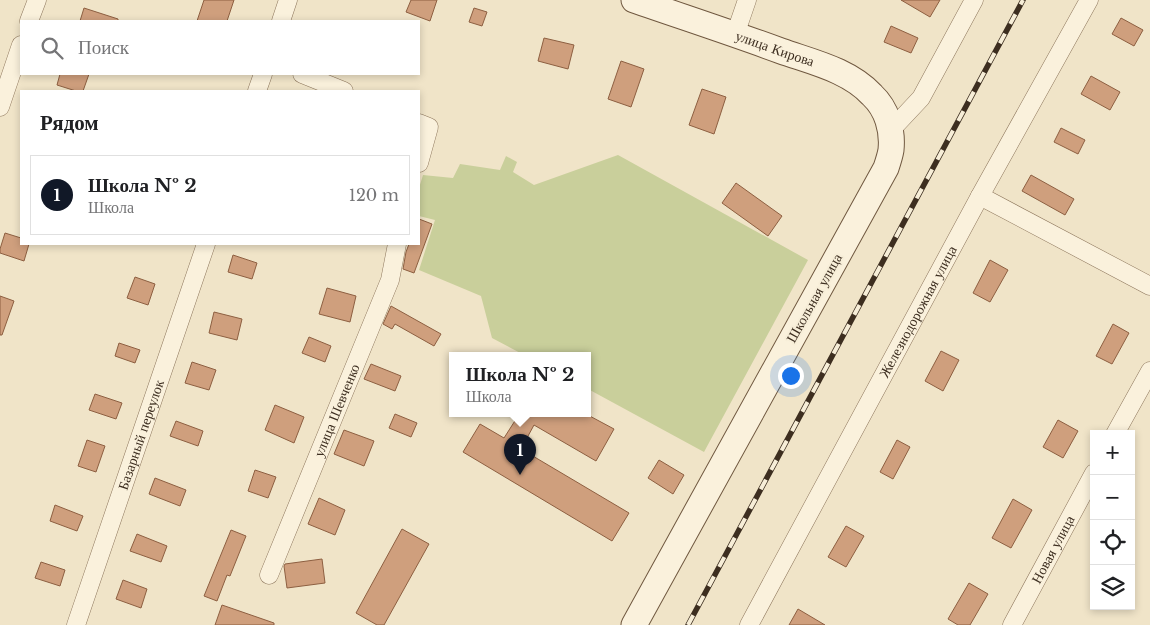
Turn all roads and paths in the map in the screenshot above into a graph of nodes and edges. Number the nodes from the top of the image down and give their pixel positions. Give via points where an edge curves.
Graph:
1 (37, 0) edge
2 (288, 0) edge
3 (634, 0) edge
4 (747, 0) edge
5 (974, 0) edge
6 (1089, 0) edge
7 (30, 20) edge
8 (281, 20) edge
9 (735, 34) junction
10 (20, 48) edge
11 (263, 75) edge
12 (304, 75) edge
13 (258, 90) edge
14 (342, 90) edge
15 (0, 107) edge
16 (424, 125) edge
17 (891, 130) junction
18 (420, 155) edge
19 (980, 196) junction
20 (206, 245) edge
21 (397, 245) edge
22 (1150, 286) edge
23 (1150, 371) edge
24 (1118, 430) edge
25 (1093, 475) edge
26 (269, 575) dead end
27 (76, 625) edge
28 (634, 625) edge
29 (749, 625) edge
30 (1012, 625) edge

1 - 7 street
2 - 8 street
3 - 9 main road, улица Кирова
4 - 9 street
5 - 17 street via 921,98
6 - 19 street, Железнодорожная улица
9 - 17 main road, улица Кирова via 838,72 860,84 885,112
10 - 15 street
11 - 13 street
12 - 14 street
16 - 18 street
17 - 28 main road, Школьная улица via 891,151 886,168
19 - 22 street
19 - 29 street, Железнодорожная улица
20 - 27 street, Базарный переулок
21 - 26 street, улица Шевченко via 390,280
23 - 24 street
25 - 30 street, Новая улица

